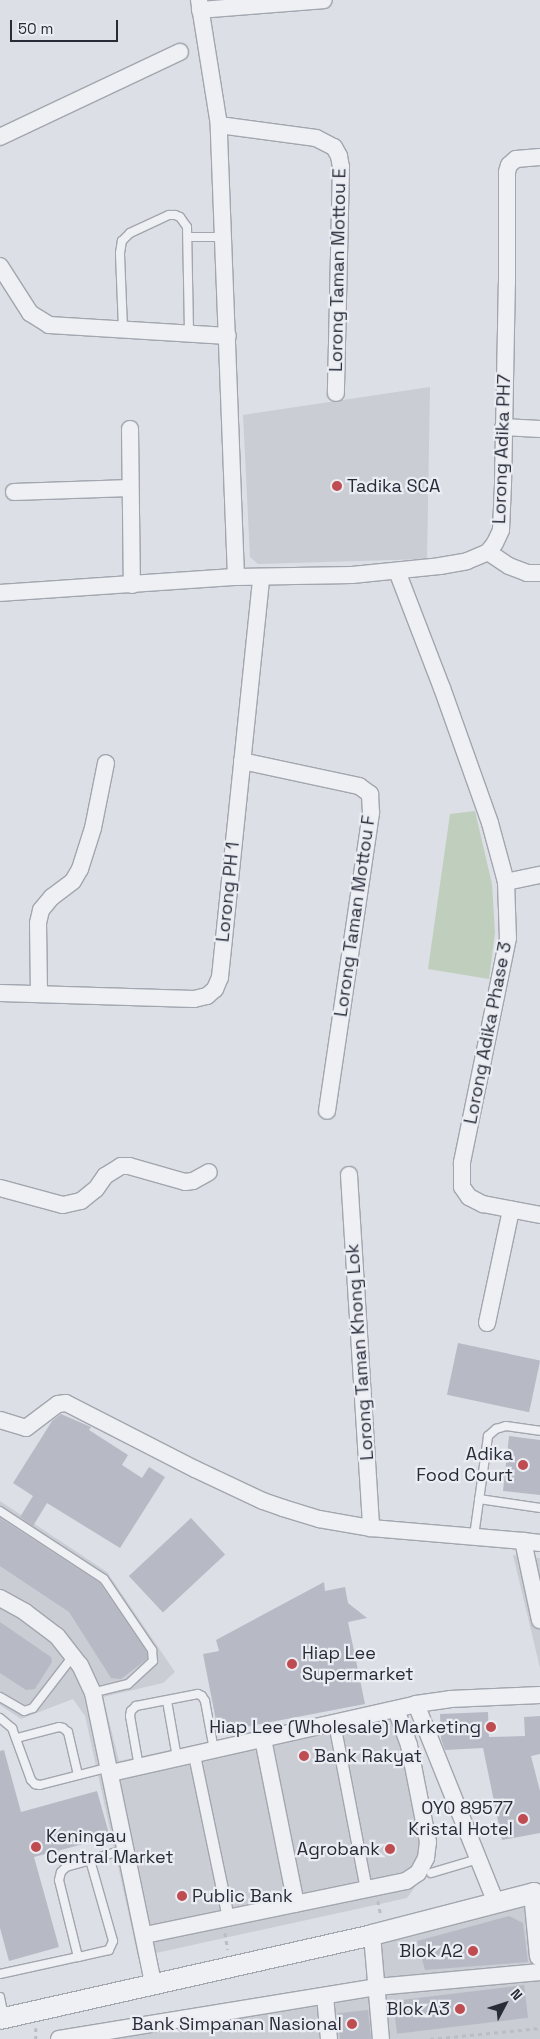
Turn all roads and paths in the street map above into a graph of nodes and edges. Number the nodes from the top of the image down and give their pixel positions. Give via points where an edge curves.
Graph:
1 (324, 0) edge
2 (200, 5) edge
3 (180, 52) dead end
4 (219, 125) junction
5 (0, 138) edge
6 (540, 157) edge
7 (188, 237) junction
8 (222, 237) junction
9 (0, 266) edge
10 (123, 329) junction
11 (189, 334) junction
12 (228, 336) junction
13 (336, 393) dead end
14 (503, 427) junction
15 (130, 429) dead end
16 (540, 429) edge
17 (130, 488) junction
18 (14, 492) dead end
19 (488, 552) junction
20 (396, 571) junction
21 (540, 573) edge
22 (236, 577) junction
23 (261, 577) junction
24 (132, 585) junction
25 (0, 593) edge
26 (242, 761) junction
27 (106, 763) dead end
28 (540, 875) edge
29 (506, 882) junction
30 (0, 993) edge
31 (39, 994) junction
32 (327, 1111) dead end
33 (209, 1172) dead end
34 (349, 1175) dead end
35 (0, 1188) edge
36 (511, 1210) junction
37 (540, 1215) edge
38 (487, 1324) dead end
39 (0, 1420) edge
40 (540, 1431) edge
41 (479, 1499) junction
42 (540, 1508) edge
43 (0, 1511) edge
44 (371, 1528) junction
45 (474, 1536) junction
46 (522, 1541) junction
47 (540, 1543) edge
48 (0, 1598) edge
49 (540, 1620) edge
50 (73, 1656) junction
51 (93, 1693) junction
52 (540, 1695) edge
53 (0, 1698) edge
54 (167, 1700) junction
55 (416, 1704) junction
56 (396, 1708) junction
57 (0, 1718) edge
58 (334, 1723) junction
59 (17, 1738) junction
60 (263, 1739) junction
61 (214, 1750) junction
62 (194, 1755) junction
63 (177, 1758) junction
64 (139, 1767) junction
65 (110, 1770) junction
66 (78, 1774) junction
67 (127, 1849) junction
68 (478, 1859) junction
69 (90, 1860) junction
70 (431, 1873) dead end
71 (371, 1888) junction
72 (537, 1892) edge
73 (496, 1903) junction
74 (296, 1904) junction
75 (225, 1919) junction
76 (378, 1933) junction
77 (145, 1935) junction
78 (540, 1956) edge
79 (78, 1958) junction
80 (231, 1967) junction
81 (540, 1972) edge
82 (0, 1974) edge
83 (154, 1984) junction
84 (376, 1987) junction
85 (325, 1996) junction
86 (0, 1997) edge
87 (2, 2019) edge
88 (540, 2028) edge
89 (36, 2029) dead end
90 (159, 2032) edge
91 (483, 2034) junction
92 (36, 2039) edge
93 (60, 2039) edge
94 (329, 2039) edge
95 (381, 2039) edge
96 (430, 2039) edge
97 (434, 2039) edge
98 (483, 2039) edge

1 - 2 street
2 - 4 street
3 - 5 street
4 - 8 street
4 - 13 street, Lorong Taman Mottou E via 316,138 334,147 339,156
6 - 14 street, Lorong Adika PH7 via 512,161 507,172 508,284
7 - 8 lane
7 - 10 lane via 185,222 169,215 124,238 120,253
7 - 11 lane
8 - 12 street
9 - 10 street via 38,320 49,324
10 - 11 street
11 - 12 street
12 - 22 street
14 - 16 street
14 - 19 street, Lorong Adika PH7 via 501,530
15 - 17 street
17 - 18 street
17 - 24 street
19 - 20 street via 467,561
19 - 21 street via 509,566 527,573
20 - 23 street
20 - 29 street, Lorong Adika Phase 3 via 490,823
22 - 23 street
22 - 24 street
23 - 26 street, Lorong PH 1
24 - 25 street
26 - 31 street, Lorong PH 1 via 220,977 215,989 207,996 194,999
26 - 32 street, Lorong Taman Mottou F via 359,786 370,794 371,813
27 - 31 street via 93,828 80,869 73,881 41,910 38,923
28 - 29 street
29 - 36 street, Lorong Adika Phase 3 via 508,938 461,1177 462,1187 469,1197
30 - 31 street, Lorong PH 1
33 - 35 street via 185,1182 121,1166 105,1176 81,1201 64,1205
34 - 44 street, Lorong Taman Khong Lok
36 - 37 street, Lorong Adika Phase 3
36 - 38 street
39 - 44 street via 26,1428 58,1404 66,1403 263,1501 319,1519
40 - 41 lane via 506,1426 488,1436
41 - 42 lane
41 - 45 lane
43 - 51 lane via 104,1579 152,1650 153,1662 128,1684
44 - 45 street
45 - 46 street
46 - 47 street
46 - 49 street
48 - 50 street via 48,1628
50 - 51 street
50 - 53 lane via 33,1708 24,1711
51 - 65 street
52 - 55 street via 450,1699
54 - 61 lane via 202,1696
54 - 63 lane
54 - 64 lane via 136,1706 131,1711
55 - 56 street
55 - 68 street
56 - 58 street
56 - 71 street via 409,1745 428,1850 413,1878
57 - 59 lane via 7,1722
58 - 60 street
58 - 71 street
59 - 66 lane via 30,1780 35,1784
59 - 66 lane via 64,1728 68,1732
60 - 61 street
60 - 74 street
61 - 62 street
62 - 63 street
62 - 75 street
63 - 64 street
64 - 65 street
65 - 66 lane
65 - 67 street
67 - 69 lane
67 - 77 street
68 - 70 lane
68 - 73 street
69 - 79 lane via 66,1867 60,1872 59,1880
69 - 79 lane via 113,1941 108,1950
71 - 74 street
71 - 76 path
72 - 73 street
72 - 78 street
73 - 76 street
74 - 75 street
75 - 77 street
75 - 80 path
76 - 80 street
76 - 84 street
77 - 83 street
79 - 82 lane
80 - 83 street
81 - 84 street
83 - 87 street
84 - 85 street
84 - 95 street
85 - 90 street
85 - 94 street
86 - 87 lane
88 - 91 path
89 - 92 path
90 - 93 street
91 - 97 path
91 - 98 path
96 - 97 path

